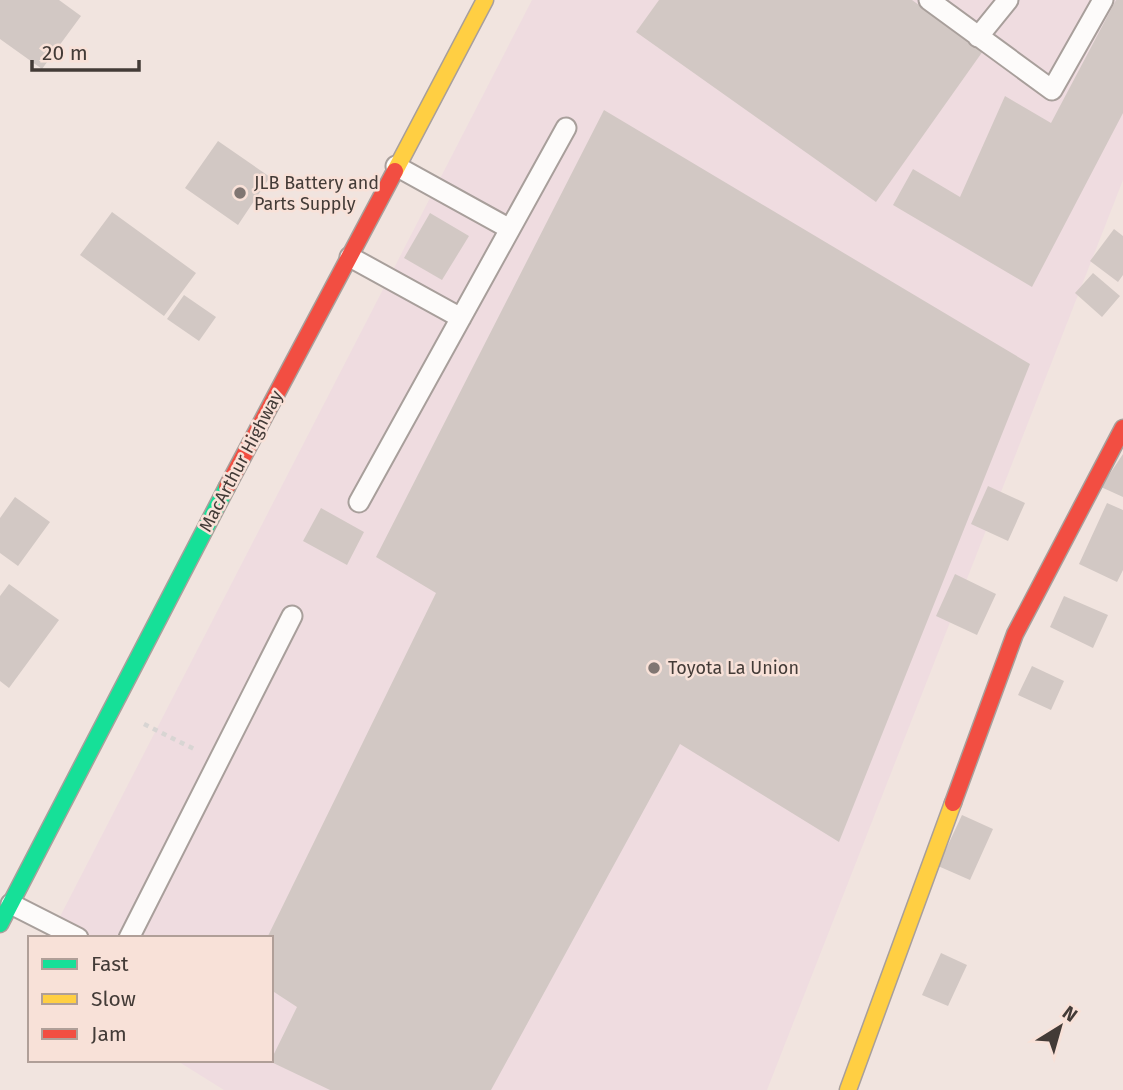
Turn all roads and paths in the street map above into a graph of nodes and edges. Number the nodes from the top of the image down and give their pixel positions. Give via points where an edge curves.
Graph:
1 (485, 0) edge
2 (929, 0) edge
3 (1008, 0) edge
4 (1103, 0) edge
5 (978, 37) junction
6 (566, 128) dead end
7 (396, 166) junction
8 (510, 229) junction
9 (350, 257) junction
10 (461, 318) junction
11 (1123, 428) edge
12 (359, 502) dead end
13 (292, 616) dead end
14 (10, 904) junction
15 (0, 924) edge
16 (74, 936) edge
17 (130, 936) edge
18 (848, 1090) edge

1 - 7 main road, MacArthur Highway
2 - 5 lane
3 - 5 lane
4 - 5 lane via 1052,90
6 - 8 lane
7 - 8 lane
7 - 9 main road, MacArthur Highway
8 - 10 lane
9 - 10 lane
9 - 14 main road, MacArthur Highway
10 - 12 lane
11 - 18 main road via 1016,634
13 - 17 lane
14 - 15 main road, MacArthur Highway
14 - 16 lane

